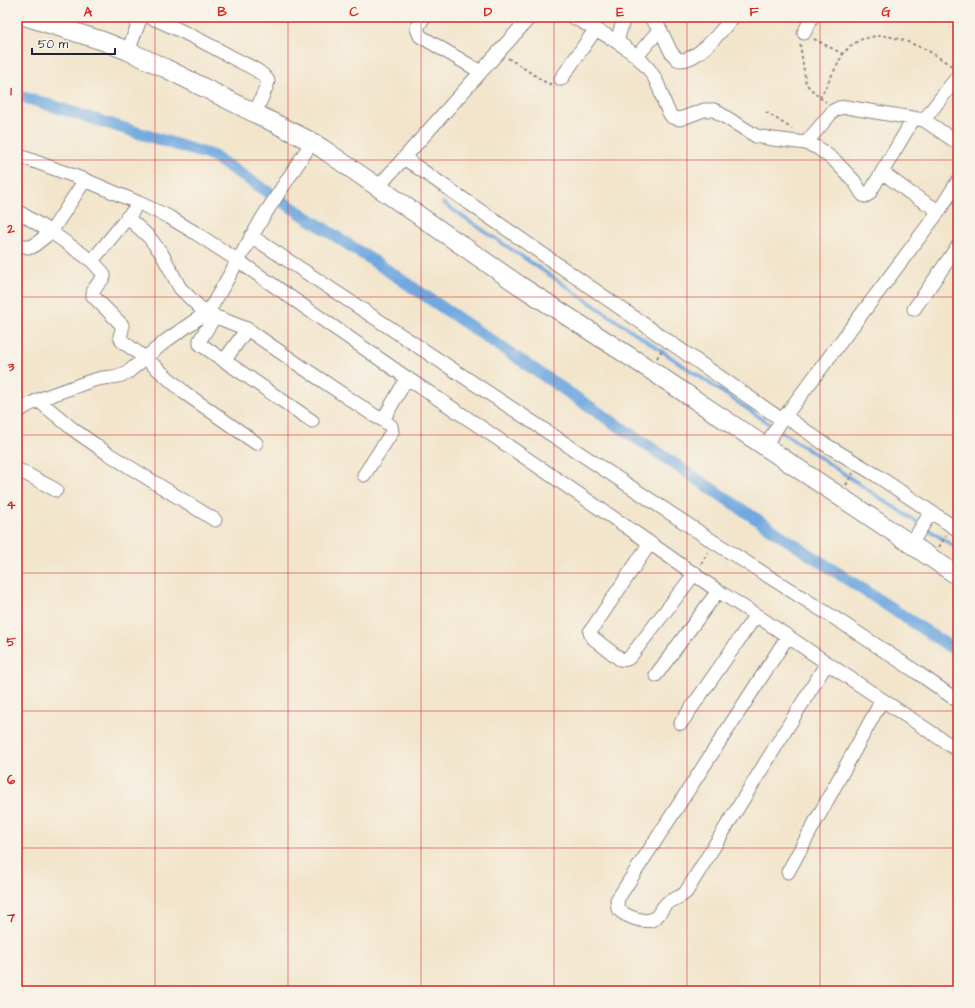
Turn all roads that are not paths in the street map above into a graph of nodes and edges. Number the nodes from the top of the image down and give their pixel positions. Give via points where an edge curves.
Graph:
1 (27, 17) edge
2 (141, 17) edge
3 (150, 17) edge
4 (424, 17) edge
5 (573, 17) edge
6 (624, 17) edge
7 (650, 17) edge
8 (733, 17) edge
9 (812, 17) edge
10 (527, 18) edge
11 (48, 21) edge
12 (660, 29) junction
13 (595, 30) junction
14 (804, 33) road end
15 (617, 42) junction
16 (128, 51) junction
17 (637, 56) junction
18 (955, 71) edge
19 (481, 72) junction
20 (561, 79) road end
21 (255, 114) junction
22 (919, 119) junction
23 (807, 141) junction
24 (312, 142) junction
25 (958, 143) edge
26 (17, 155) edge
27 (404, 158) junction
28 (882, 172) junction
29 (85, 180) junction
30 (958, 181) edge
31 (378, 187) junction
32 (139, 203) junction
33 (17, 211) edge
34 (939, 211) junction
35 (127, 217) junction
36 (51, 232) junction
37 (252, 236) junction
38 (17, 244) edge
39 (958, 246) edge
40 (92, 260) junction
41 (237, 260) junction
42 (914, 309) dead end
43 (211, 314) junction
44 (247, 329) junction
45 (145, 358) junction
46 (224, 361) junction
47 (407, 378) junction
48 (38, 400) junction
49 (17, 412) edge
50 (784, 418) junction
51 (383, 420) junction
52 (312, 421) dead end
53 (256, 442) dead end
54 (765, 446) junction
55 (17, 469) edge
56 (364, 475) dead end
57 (56, 490) dead end
58 (929, 515) junction
59 (215, 520) dead end
60 (953, 532) edge
61 (915, 538) junction
62 (650, 543) junction
63 (697, 571) junction
64 (958, 576) edge
65 (718, 590) junction
66 (756, 615) junction
67 (788, 636) junction
68 (827, 663) junction
69 (656, 675) dead end
70 (882, 700) junction
71 (958, 701) edge
72 (681, 723) dead end
73 (957, 748) edge
74 (788, 872) dead end

1 - 11 street
2 - 16 street
3 - 21 street via 210,45 266,77 268,82
4 - 19 street via 417,28 420,36
5 - 13 street
6 - 15 street
7 - 12 street
8 - 12 street via 700,51 685,60 674,56
9 - 14 street
10 - 19 street
11 - 16 street
12 - 17 street
13 - 15 street
13 - 20 street
15 - 17 street
16 - 21 street
17 - 23 street via 655,78 667,110 675,119 704,110 714,110 756,136 773,140
18 - 22 street
19 - 27 street
21 - 24 street
22 - 23 street via 842,107 836,109
22 - 25 street
22 - 28 street
23 - 28 street via 836,161 865,196 869,194
24 - 31 street
24 - 37 street
26 - 29 street
27 - 31 street
27 - 50 street
28 - 34 street
29 - 32 street
29 - 36 street
30 - 34 street
31 - 54 street via 519,285
32 - 35 street
32 - 41 street via 169,217
33 - 36 street
34 - 50 street
35 - 40 street
35 - 43 street via 149,237 162,254 180,288 195,304
36 - 38 street via 32,247
36 - 40 street
37 - 41 street
37 - 71 street
39 - 42 street
40 - 45 street via 104,275 93,296 122,325 122,341
41 - 43 street via 213,304
41 - 47 street
43 - 44 street
43 - 45 street via 167,340
43 - 46 street via 200,344
44 - 46 street
44 - 51 street
45 - 48 street via 120,376 98,379
45 - 53 street via 185,394
46 - 52 street
47 - 51 street
47 - 62 street
48 - 49 street
48 - 59 street via 106,453
50 - 54 street
50 - 58 street via 876,475
51 - 56 street via 391,426 392,432
54 - 61 street
55 - 57 street
58 - 60 street
58 - 61 street
61 - 64 street
62 - 63 street
62 - 63 street via 590,632 593,638 620,659 630,657
63 - 65 street
65 - 66 street
65 - 69 street
66 - 67 street
66 - 72 street
67 - 68 street
67 - 68 street via 617,900 618,909 622,913 636,919 653,919 666,904 686,892
68 - 70 street
70 - 73 street
70 - 74 street

